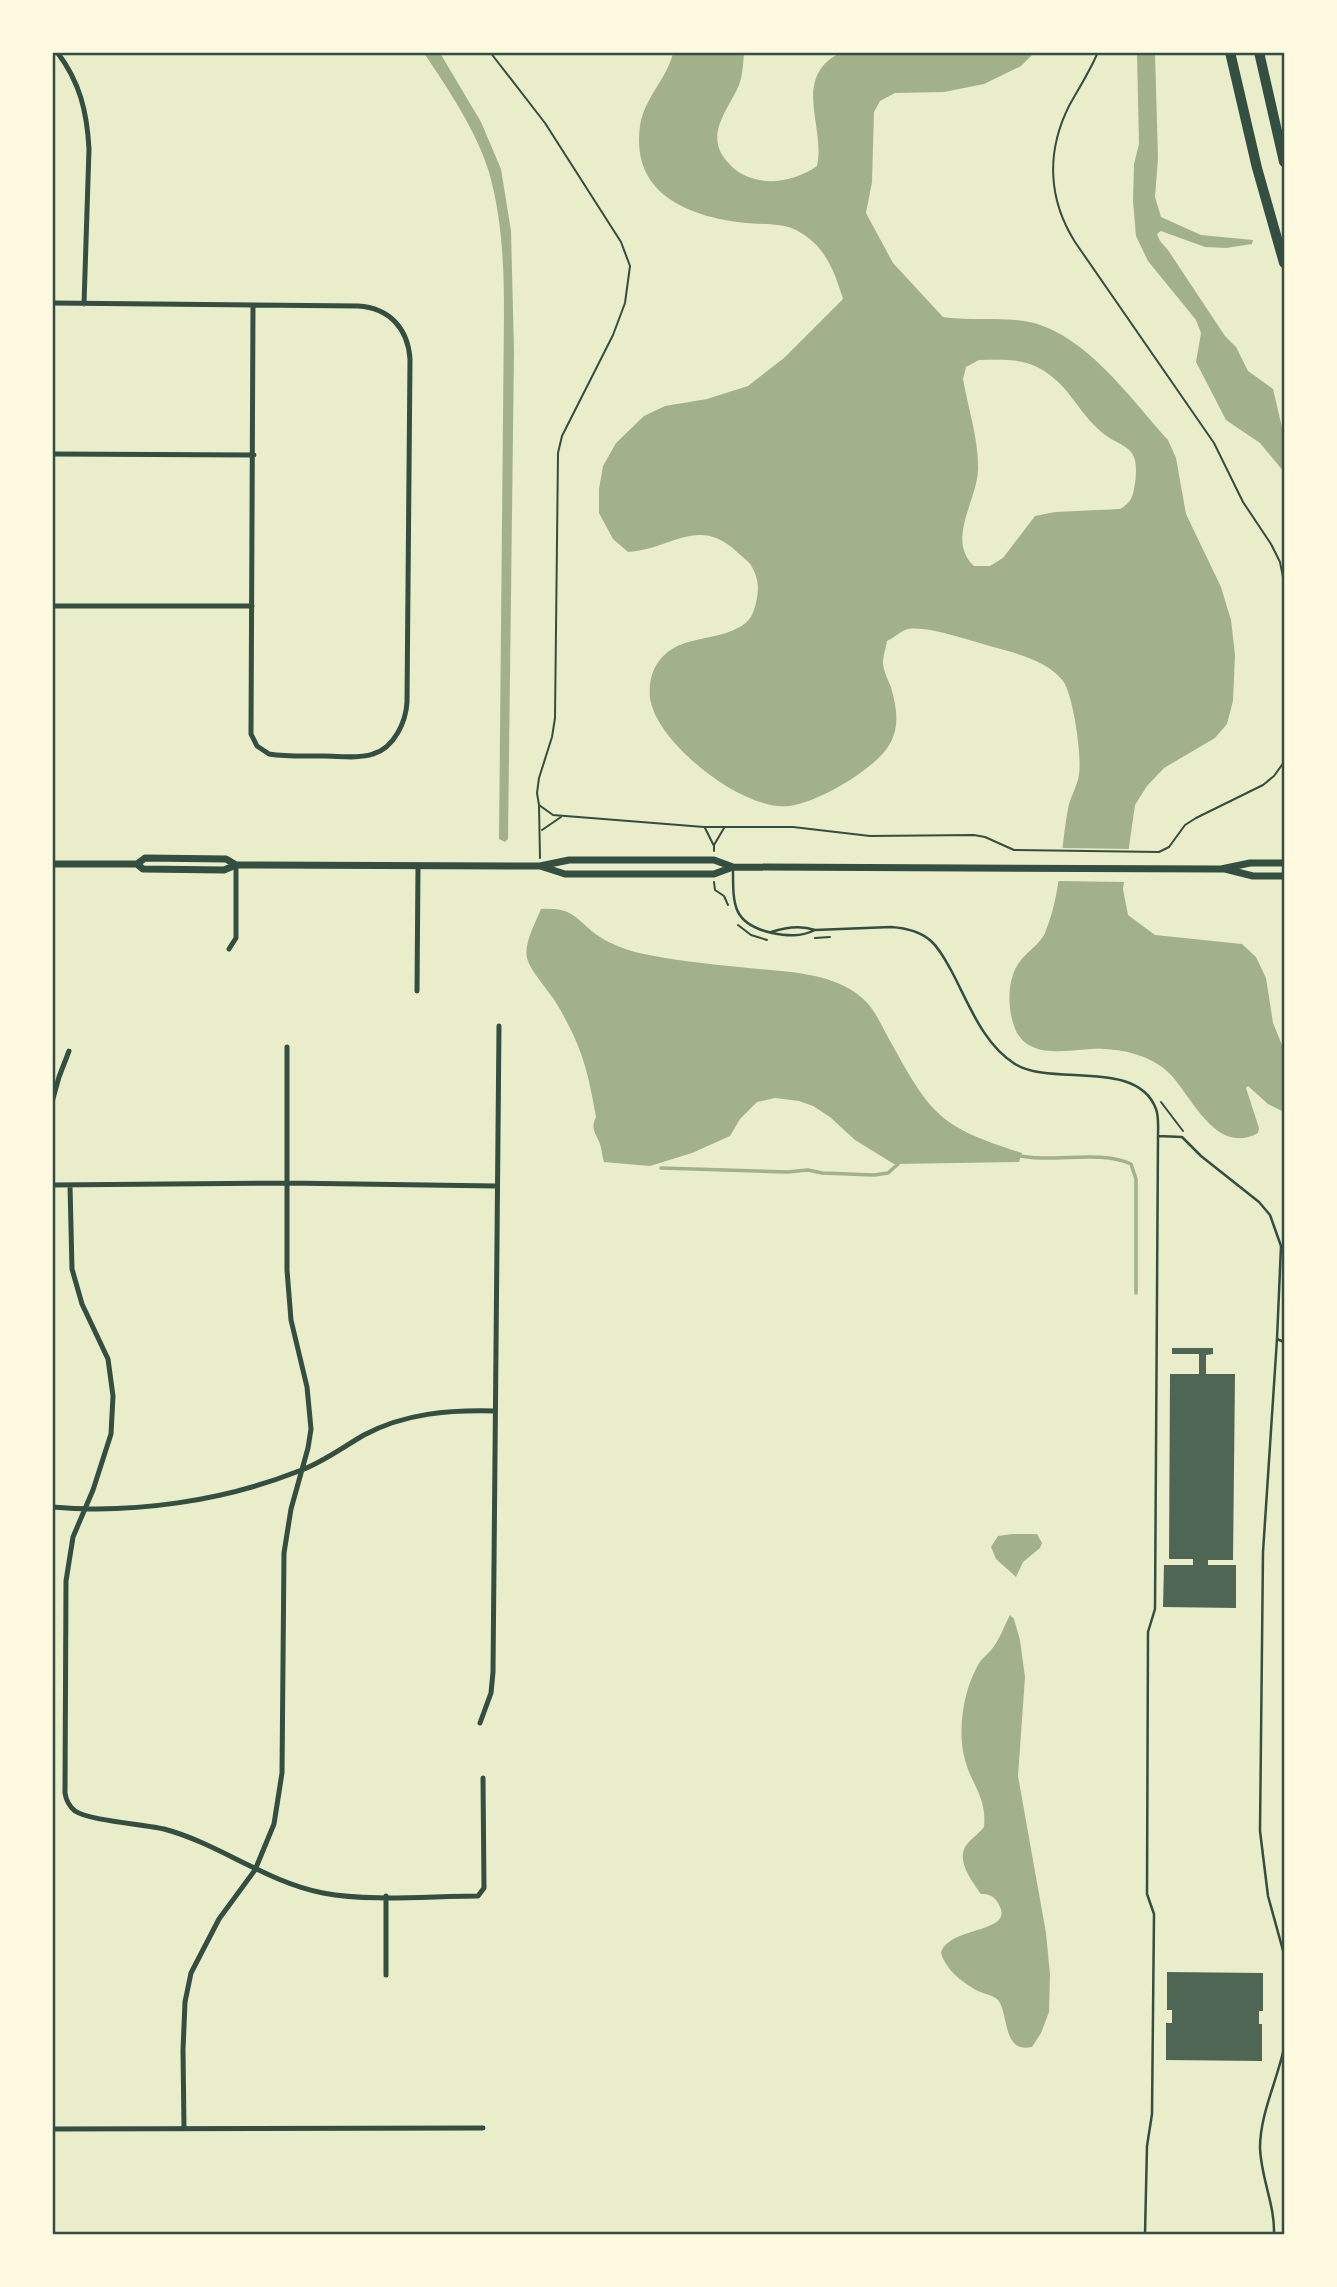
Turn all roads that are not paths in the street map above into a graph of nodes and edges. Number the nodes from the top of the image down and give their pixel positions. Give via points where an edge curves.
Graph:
1 (57, 52) edge
2 (1230, 52) edge
3 (1259, 52) edge
4 (1284, 162) edge
5 (1284, 263) edge
6 (52, 303) edge
7 (84, 304) junction
8 (253, 305) junction
9 (52, 454) edge
10 (254, 455) junction
11 (52, 606) edge
12 (253, 606) junction
13 (1284, 863) edge
14 (52, 864) edge
15 (236, 865) junction
16 (418, 866) junction
17 (540, 866) junction
18 (733, 867) junction
19 (1220, 869) junction
20 (1284, 876) edge
21 (816, 930) junction
22 (770, 932) junction
23 (229, 949) dead end
24 (417, 991) dead end
25 (499, 1026) dead end
26 (287, 1047) dead end
27 (69, 1051) dead end
28 (52, 1102) edge
29 (1158, 1136) junction
30 (287, 1183) junction
31 (52, 1185) edge
32 (70, 1185) junction
33 (496, 1186) junction
34 (1277, 1339) junction
35 (1284, 1342) edge
36 (494, 1411) junction
37 (301, 1471) junction
38 (52, 1507) edge
39 (85, 1508) junction
40 (480, 1723) dead end
41 (483, 1778) dead end
42 (255, 1870) junction
43 (386, 1896) junction
44 (1284, 1954) edge
45 (386, 1975) dead end
46 (1284, 2048) edge
47 (184, 2128) junction
48 (483, 2128) dead end
49 (52, 2129) edge
50 (1145, 2235) edge
51 (1274, 2235) edge

1 - 7 street via 78,86 88,125
2 - 5 highway via 1256,168
3 - 4 highway
6 - 7 street
7 - 8 street
8 - 10 street
8 - 12 street via 369,307 396,322 407,338 407,702 403,723 389,743 373,754 358,756 279,755 257,746 250,725
9 - 10 street
10 - 12 street
11 - 12 street
13 - 19 main road
14 - 15 main road via 137,864 143,869 170,870 224,870
15 - 16 main road
15 - 23 street via 236,938
16 - 17 main road
16 - 24 street
17 - 18 main road via 569,860 714,860
17 - 18 main road via 565,874 714,874
18 - 19 main road
18 - 22 lane via 738,913 749,926
19 - 20 main road
21 - 22 lane via 797,927
21 - 22 lane via 782,936
21 - 29 lane via 891,927 921,934 940,950 985,1033 1004,1056 1027,1070 1104,1076 1133,1086 1146,1094 1157,1111
25 - 33 street
26 - 30 street
27 - 28 street
29 - 34 lane via 1182,1137 1269,1215 1282,1259
29 - 50 lane via 1155,1609 1147,1645 1147,1894 1154,1914 1152,2104
30 - 32 street
30 - 33 street
30 - 37 street via 291,1320 310,1409 308,1448
31 - 32 street
32 - 39 street via 72,1269 82,1304 108,1359 113,1396 111,1434
33 - 36 street
34 - 35 lane
34 - 44 lane via 1263,1552 1261,1831 1268,1896
36 - 37 street via 453,1410 396,1422
36 - 40 street via 492,1686
37 - 39 street via 225,1494
37 - 42 street via 284,1553 282,1773 274,1824
38 - 39 street
39 - 42 street via 73,1537 66,1581 65,1793 69,1805 92,1817 188,1837
41 - 43 street via 482,1892 478,1896
42 - 43 street via 321,1893
42 - 47 street via 219,1919 191,1973 185,2002
43 - 45 street
46 - 51 lane via 1260,2147
47 - 48 street
47 - 49 street

